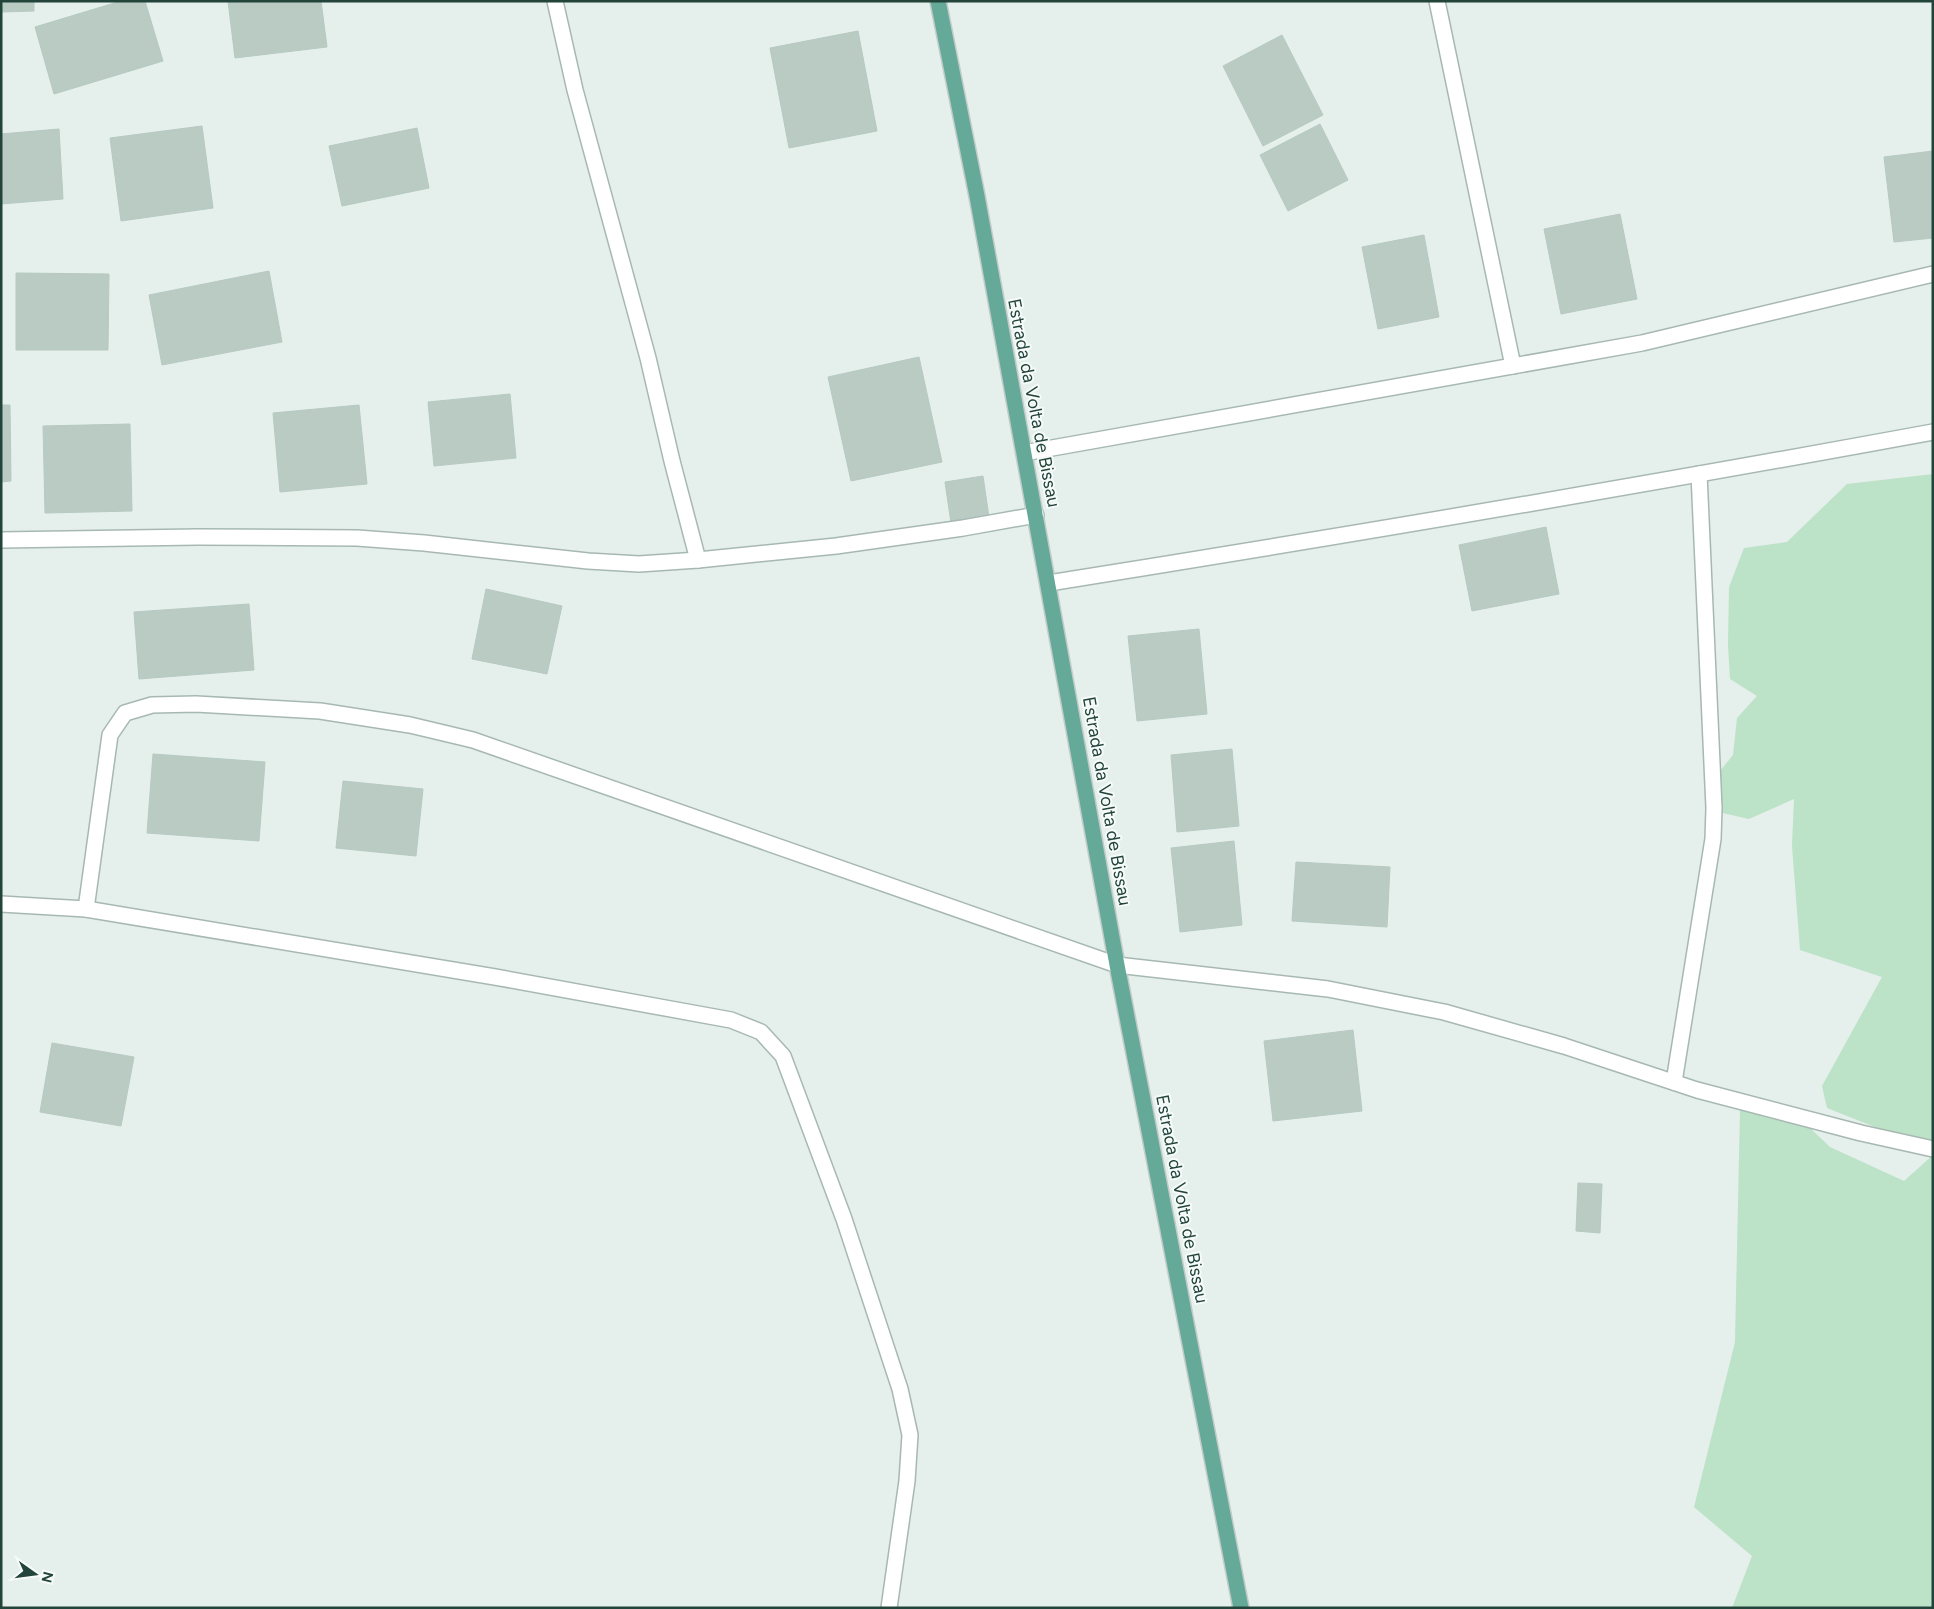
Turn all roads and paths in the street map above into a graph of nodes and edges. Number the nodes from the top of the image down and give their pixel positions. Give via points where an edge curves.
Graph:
1 (555, 1) edge
2 (938, 1) edge
3 (1437, 1) edge
4 (1933, 274) edge
5 (1513, 366) junction
6 (1933, 432) edge
7 (1024, 453) junction
8 (1699, 474) junction
9 (1036, 515) junction
10 (1, 540) edge
11 (698, 560) junction
12 (1049, 583) junction
13 (1, 904) edge
14 (86, 909) junction
15 (1117, 965) junction
16 (1674, 1082) junction
17 (1933, 1149) edge
18 (889, 1608) edge
19 (1241, 1608) edge

1 - 11 street via 574,90 648,358
2 - 7 main road, Estrada da Volta de Bissau
3 - 5 street
4 - 5 street via 1642,343
5 - 7 street
6 - 8 street
7 - 9 main road, Estrada da Volta de Bissau
8 - 12 street
8 - 16 street via 1713,839
9 - 11 street via 836,546
9 - 12 main road, Estrada da Volta de Bissau
10 - 11 street via 358,538 588,561 639,564
12 - 15 main road, Estrada da Volta de Bissau
13 - 14 street
14 - 15 street via 110,735 125,713 152,705 225,705 320,711 410,725 473,740
14 - 18 street via 731,1020 761,1032 783,1056 796,1086 848,1228 900,1389 910,1435 908,1481
15 - 16 street via 1328,989 1444,1012
15 - 19 main road, Estrada da Volta de Bissau
16 - 17 street

